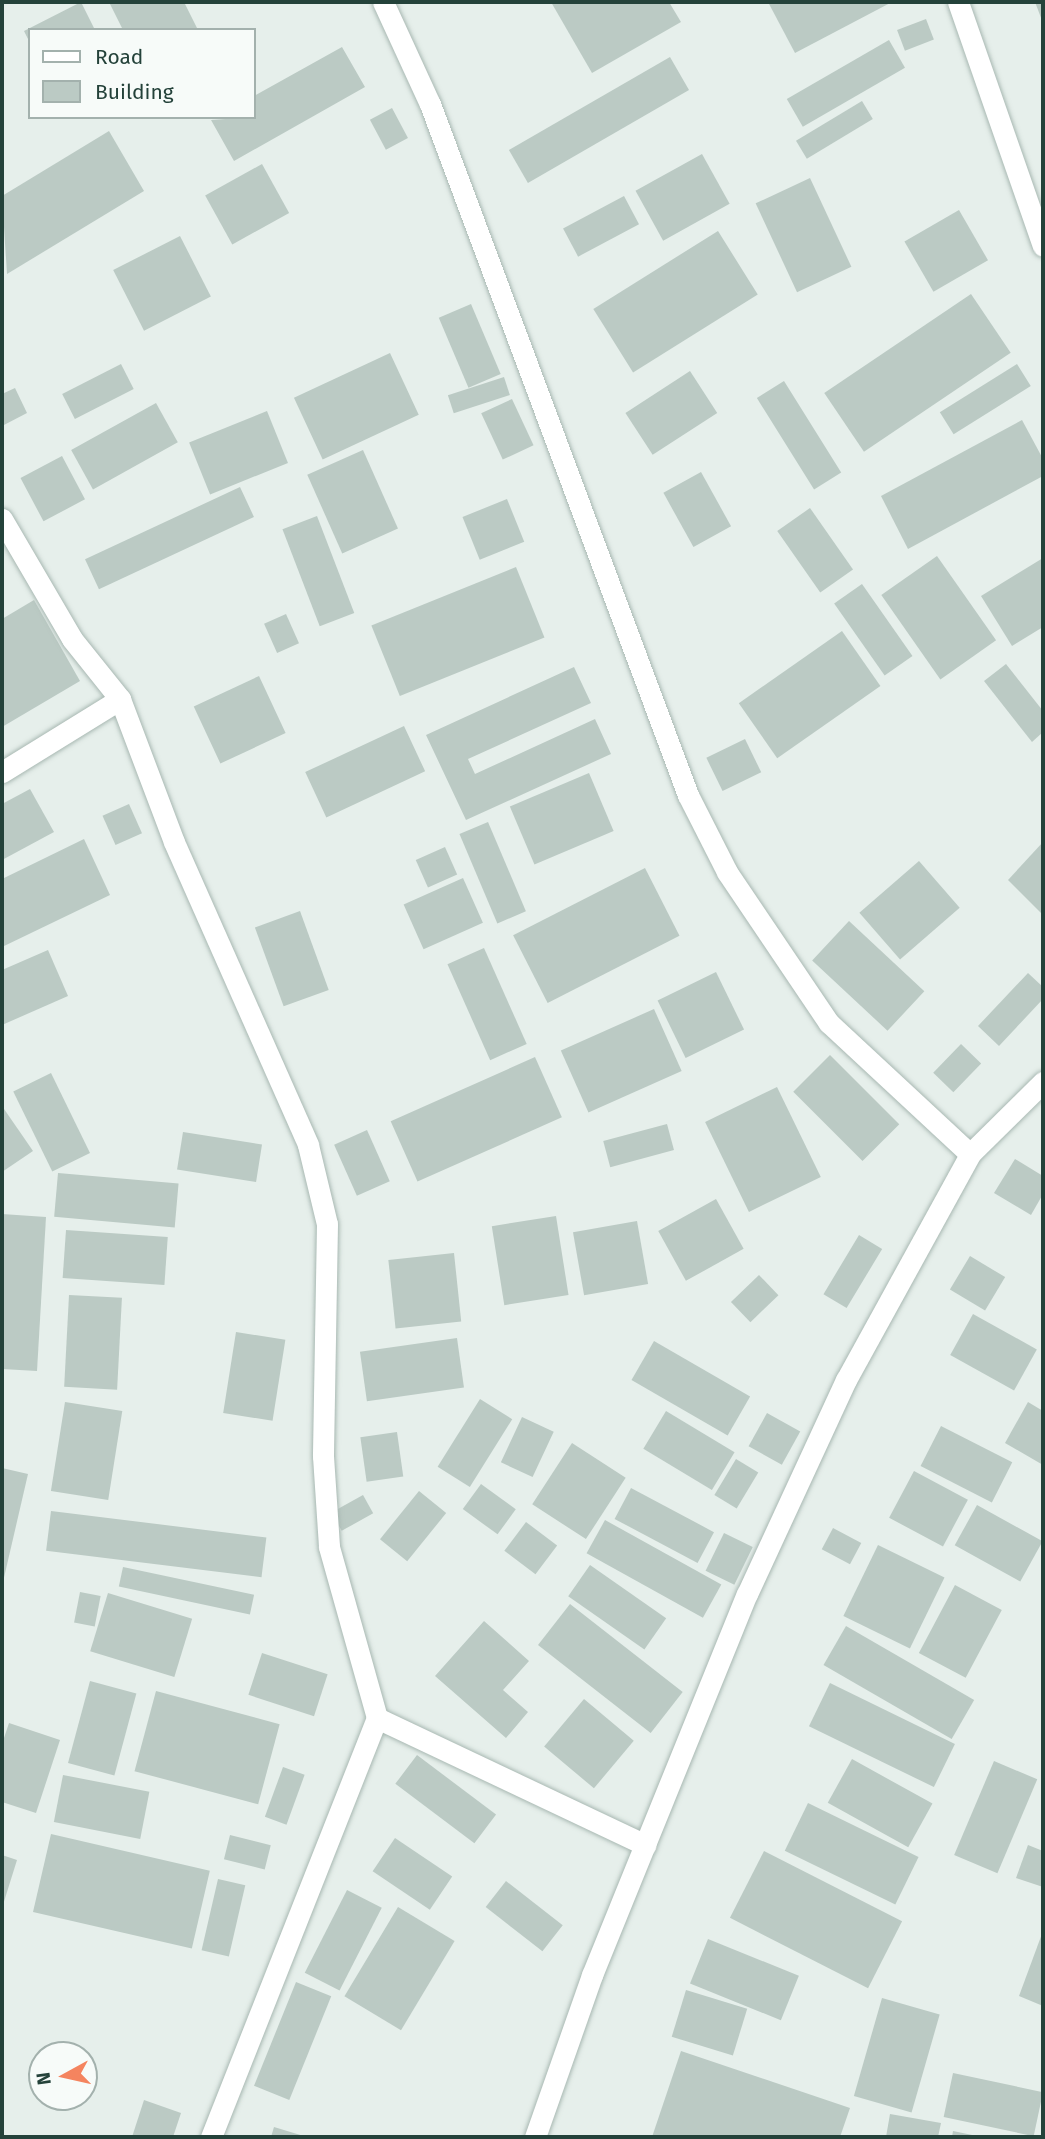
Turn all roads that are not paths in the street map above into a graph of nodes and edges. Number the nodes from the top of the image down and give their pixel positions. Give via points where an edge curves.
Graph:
1 (383, 2) edge
2 (958, 2) edge
3 (1043, 246) edge
4 (2, 519) edge
5 (120, 699) junction
6 (2, 772) edge
7 (1043, 1082) edge
8 (970, 1154) junction
9 (377, 1718) junction
10 (646, 1845) junction
11 (211, 2137) edge
12 (536, 2137) edge

1 - 8 street via 429,104 705,828 779,956 829,1023
2 - 3 street
4 - 5 street via 72,639
5 - 6 street
5 - 9 street via 174,842 308,1145 327,1224 323,1456 329,1547
7 - 8 street
8 - 10 street via 845,1380 747,1594
9 - 10 street
9 - 11 street
10 - 12 street

